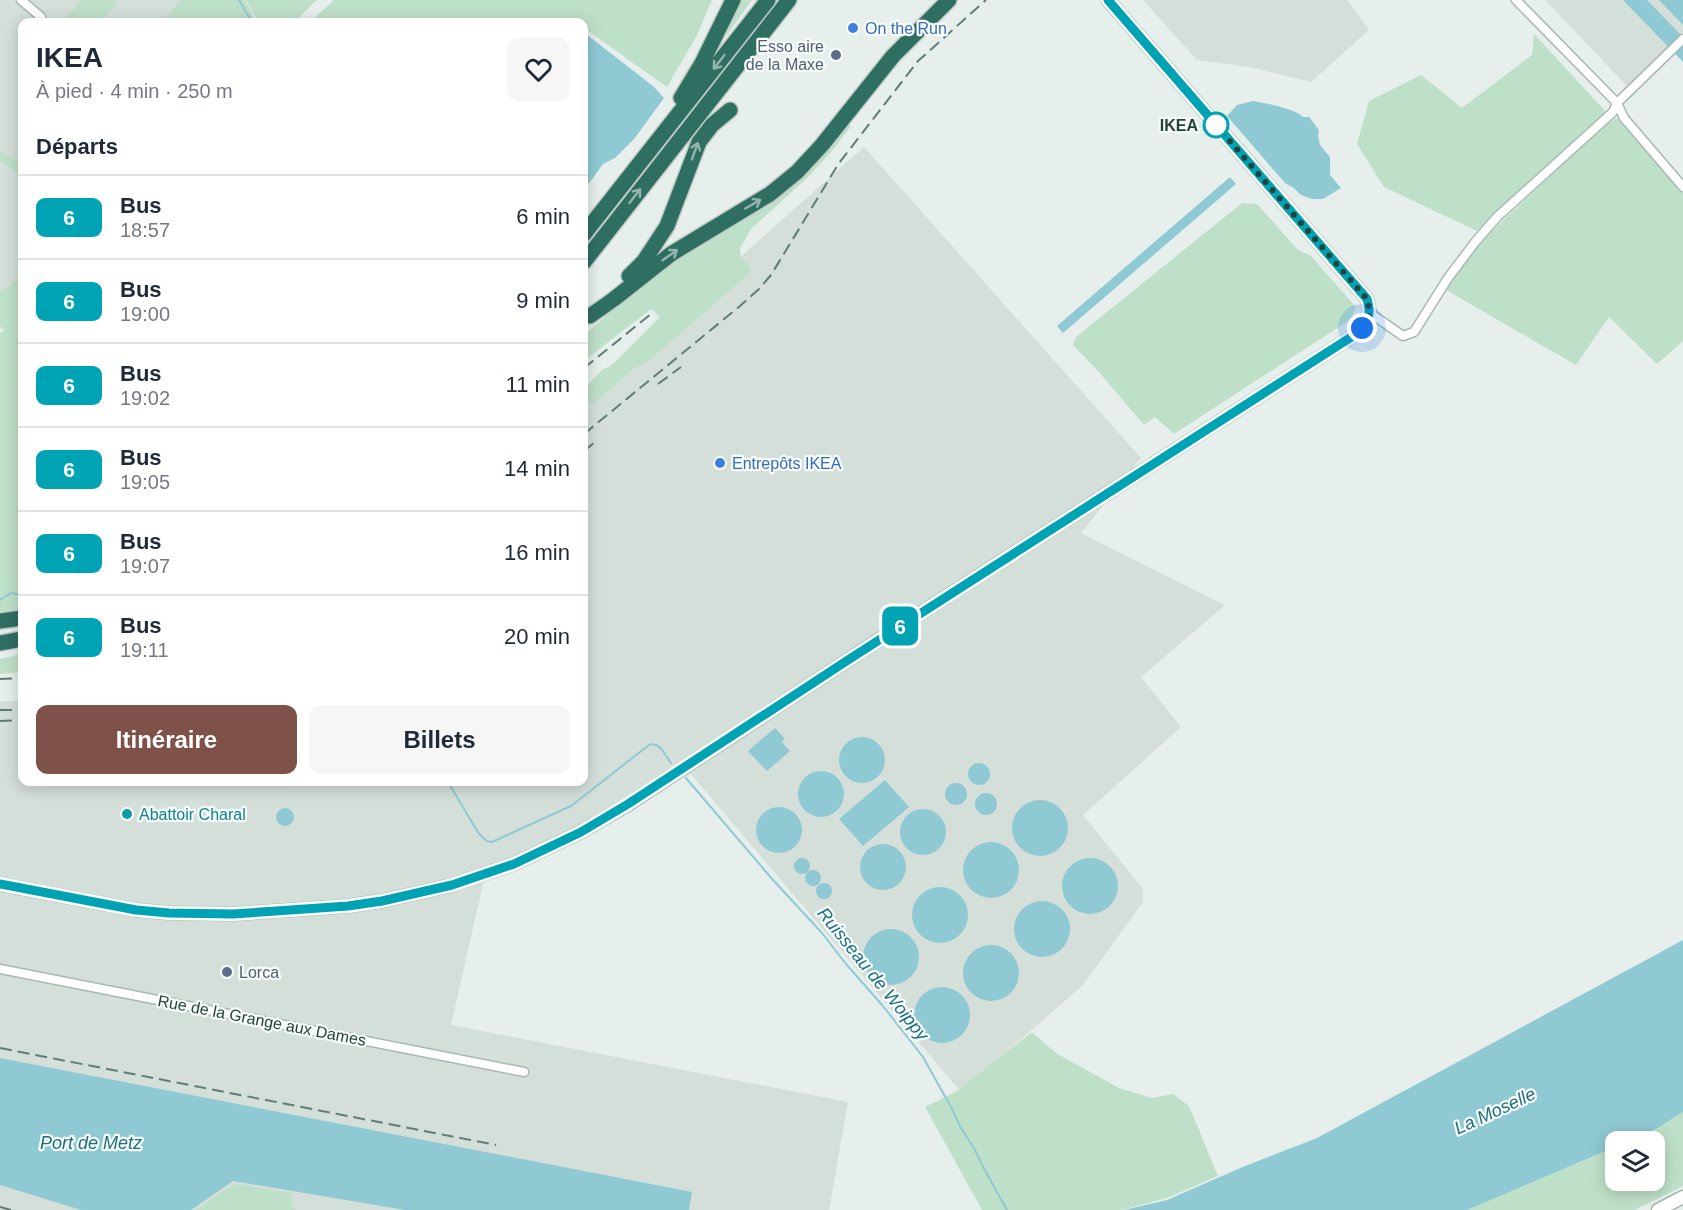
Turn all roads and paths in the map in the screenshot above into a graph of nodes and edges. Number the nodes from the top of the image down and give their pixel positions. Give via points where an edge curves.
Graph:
1 (21, 0) edge
2 (733, 0) edge
3 (768, 0) edge
4 (789, 0) edge
5 (949, 0) edge
6 (1100, 0) edge
7 (1108, 0) edge
8 (1516, 0) edge
9 (1120, 15) junction
10 (41, 17) dead end
11 (1683, 39) edge
12 (1617, 103) junction
13 (730, 110) dead end
14 (665, 130) junction
15 (1683, 187) edge
16 (588, 229) edge
17 (588, 257) edge
18 (1370, 314) junction
19 (588, 318) edge
20 (588, 318) edge
21 (18, 619) edge
22 (0, 621) edge
23 (18, 640) edge
24 (0, 643) edge
25 (0, 884) edge
26 (0, 969) edge
27 (524, 1072) dead end
28 (1683, 1197) edge
29 (1658, 1210) edge

1 - 10 street
2 - 14 highway via 702,63 667,117
3 -> 14 highway
17 -> 4 highway
19 -> 5 highway via 671,254 770,194 797,172 893,56
6 - 9 street
7 - 9 street
8 - 12 street
9 - 18 street via 1361,291
11 - 12 street
12 - 15 street via 1624,118
12 - 18 street via 1613,112 1497,217 1448,278 1414,332 1403,336
20 -> 13 highway via 644,261 675,209 699,142
14 - 16 highway
18 - 25 street via 1356,334 628,804 572,837 514,864 452,885 382,901 233,914 136,910
21 - 22 highway
23 - 24 highway
26 - 27 street, Rue de la Grange aux Dames
28 - 29 street

